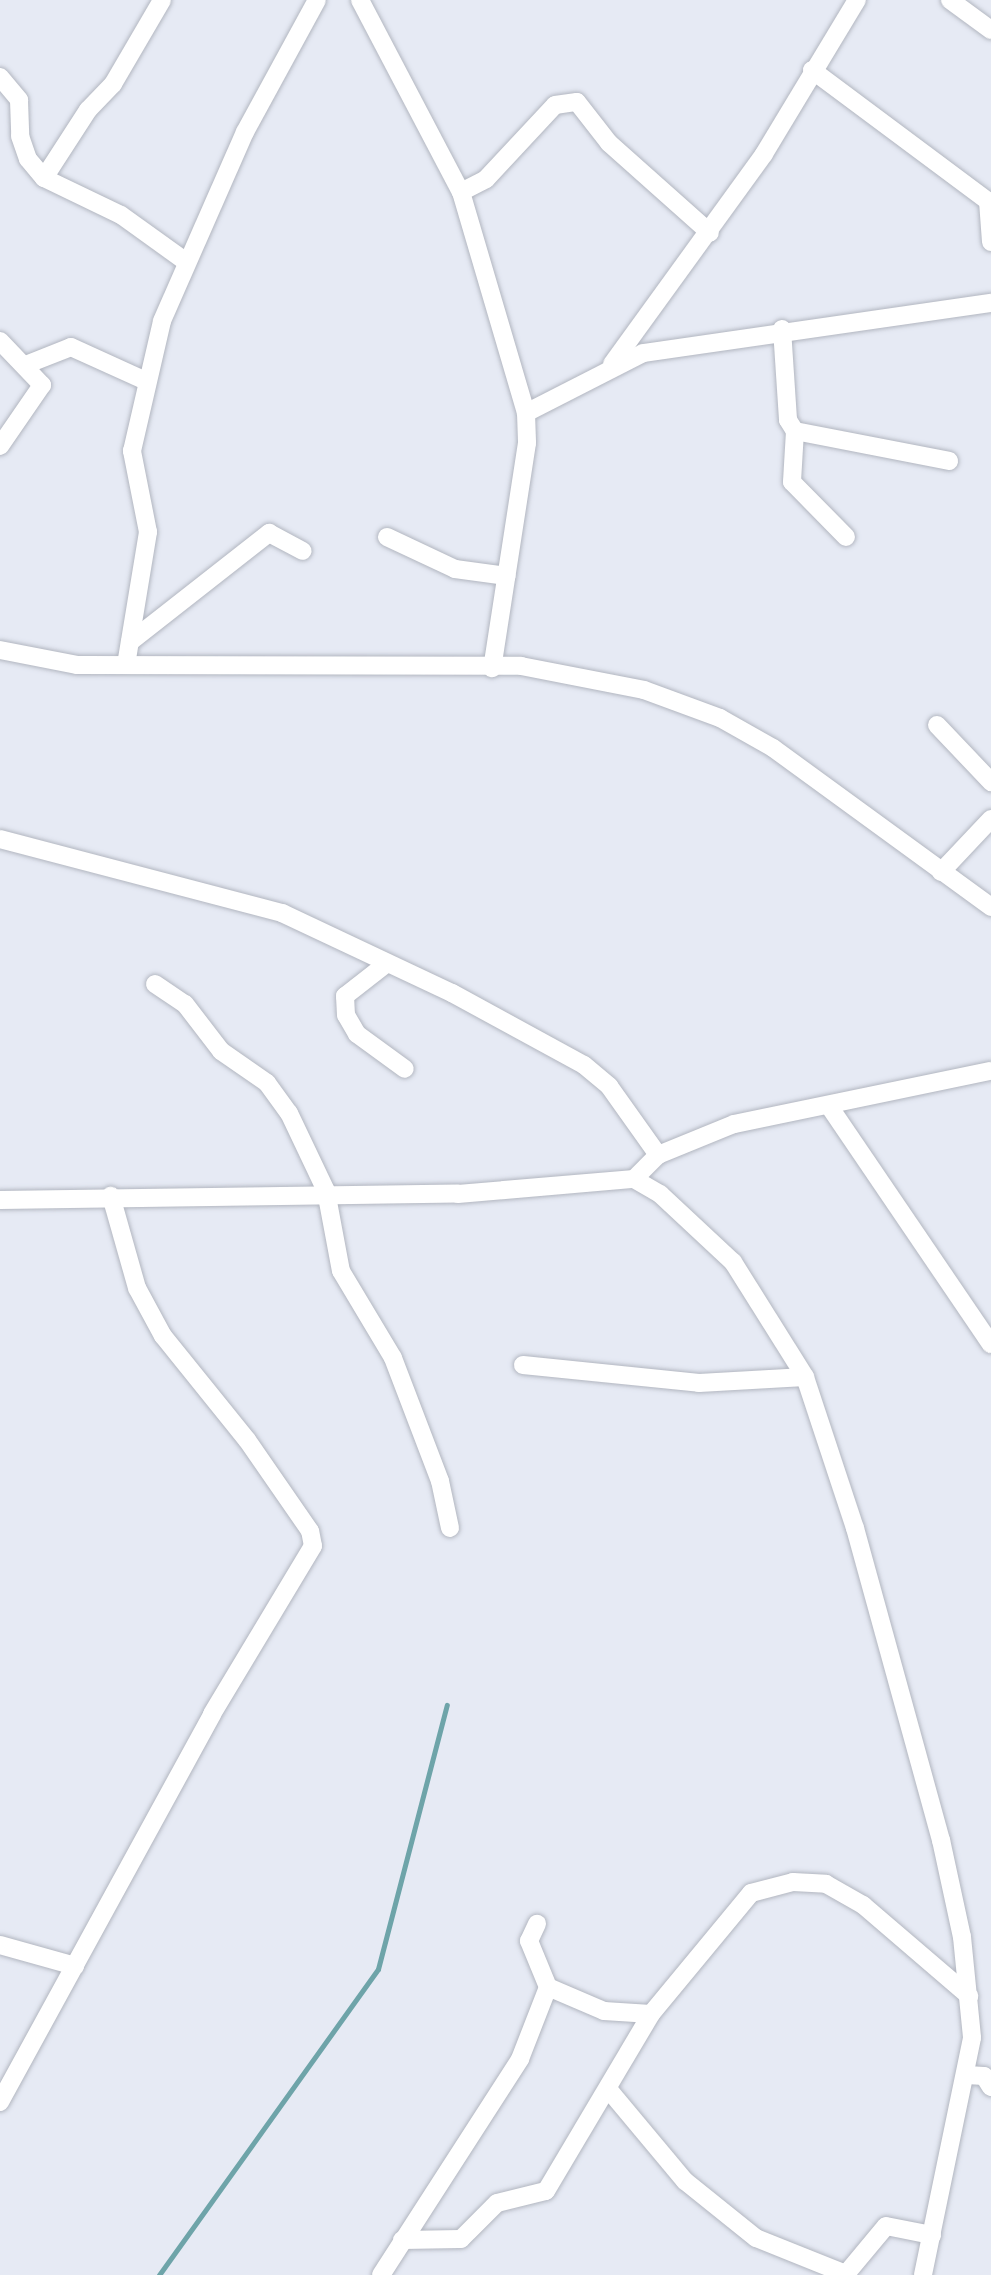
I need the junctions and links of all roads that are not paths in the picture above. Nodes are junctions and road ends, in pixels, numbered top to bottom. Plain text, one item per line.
1 (162, 0) edge
2 (317, 0) edge
3 (360, 0) edge
4 (857, 0) edge
5 (950, 0) edge
6 (991, 30) edge
7 (812, 70) junction
8 (0, 77) edge
9 (44, 178) junction
10 (461, 192) junction
11 (710, 233) junction
12 (991, 242) edge
13 (185, 261) junction
14 (991, 303) edge
15 (782, 329) junction
16 (0, 341) edge
17 (28, 364) junction
18 (612, 364) junction
19 (146, 381) junction
20 (526, 413) junction
21 (795, 431) junction
22 (1, 444) edge
23 (949, 461) dead end
24 (387, 537) dead end
25 (846, 537) dead end
26 (303, 551) dead end
27 (507, 576) junction
28 (130, 642) junction
29 (0, 650) edge
30 (126, 665) junction
31 (492, 668) junction
32 (937, 725) dead end
33 (991, 782) edge
34 (991, 819) edge
35 (0, 839) edge
36 (941, 872) junction
37 (991, 906) edge
38 (386, 964) junction
39 (155, 984) dead end
40 (405, 1069) dead end
41 (990, 1073) edge
42 (829, 1106) junction
43 (658, 1155) junction
44 (634, 1179) junction
45 (326, 1191) junction
46 (111, 1196) junction
47 (0, 1200) edge
48 (991, 1344) edge
49 (523, 1365) dead end
50 (805, 1377) junction
51 (450, 1528) dead end
52 (537, 1924) dead end
53 (0, 1945) edge
54 (75, 1966) junction
55 (548, 1987) junction
56 (969, 1996) junction
57 (651, 2014) junction
58 (972, 2038) junction
59 (991, 2039) edge
60 (967, 2075) junction
61 (991, 2087) edge
62 (608, 2089) junction
63 (0, 2102) edge
64 (932, 2235) junction
65 (402, 2240) junction
66 (381, 2275) edge
67 (923, 2275) edge

1 - 9 street
2 - 13 street
3 - 10 street
4 - 7 street
5 - 6 street
7 - 11 street
7 - 12 street
8 - 9 street
9 - 13 street
10 - 11 street
10 - 20 street
11 - 18 street
13 - 19 street
14 - 15 street
15 - 18 street
15 - 21 street
16 - 17 street
17 - 19 street
17 - 22 street
18 - 20 street
19 - 28 street
20 - 27 street
21 - 23 street
21 - 25 street
24 - 27 street
26 - 28 street
27 - 31 street
28 - 30 street
29 - 30 street
30 - 31 street
31 - 36 street
32 - 33 street
34 - 36 street
35 - 38 street
36 - 37 street
38 - 40 street
38 - 43 street
39 - 45 street
41 - 42 street
42 - 43 street
42 - 48 street
43 - 44 street
44 - 45 street
44 - 50 street
45 - 46 street
45 - 51 street
46 - 47 street
46 - 54 street
49 - 50 street
50 - 56 street
52 - 55 street
53 - 54 street
54 - 63 street
55 - 57 street
55 - 65 street
56 - 57 street
56 - 58 street
57 - 62 street
58 - 59 street
58 - 60 street
60 - 61 street
60 - 64 street
62 - 64 street
62 - 65 street
64 - 67 street
65 - 66 street

